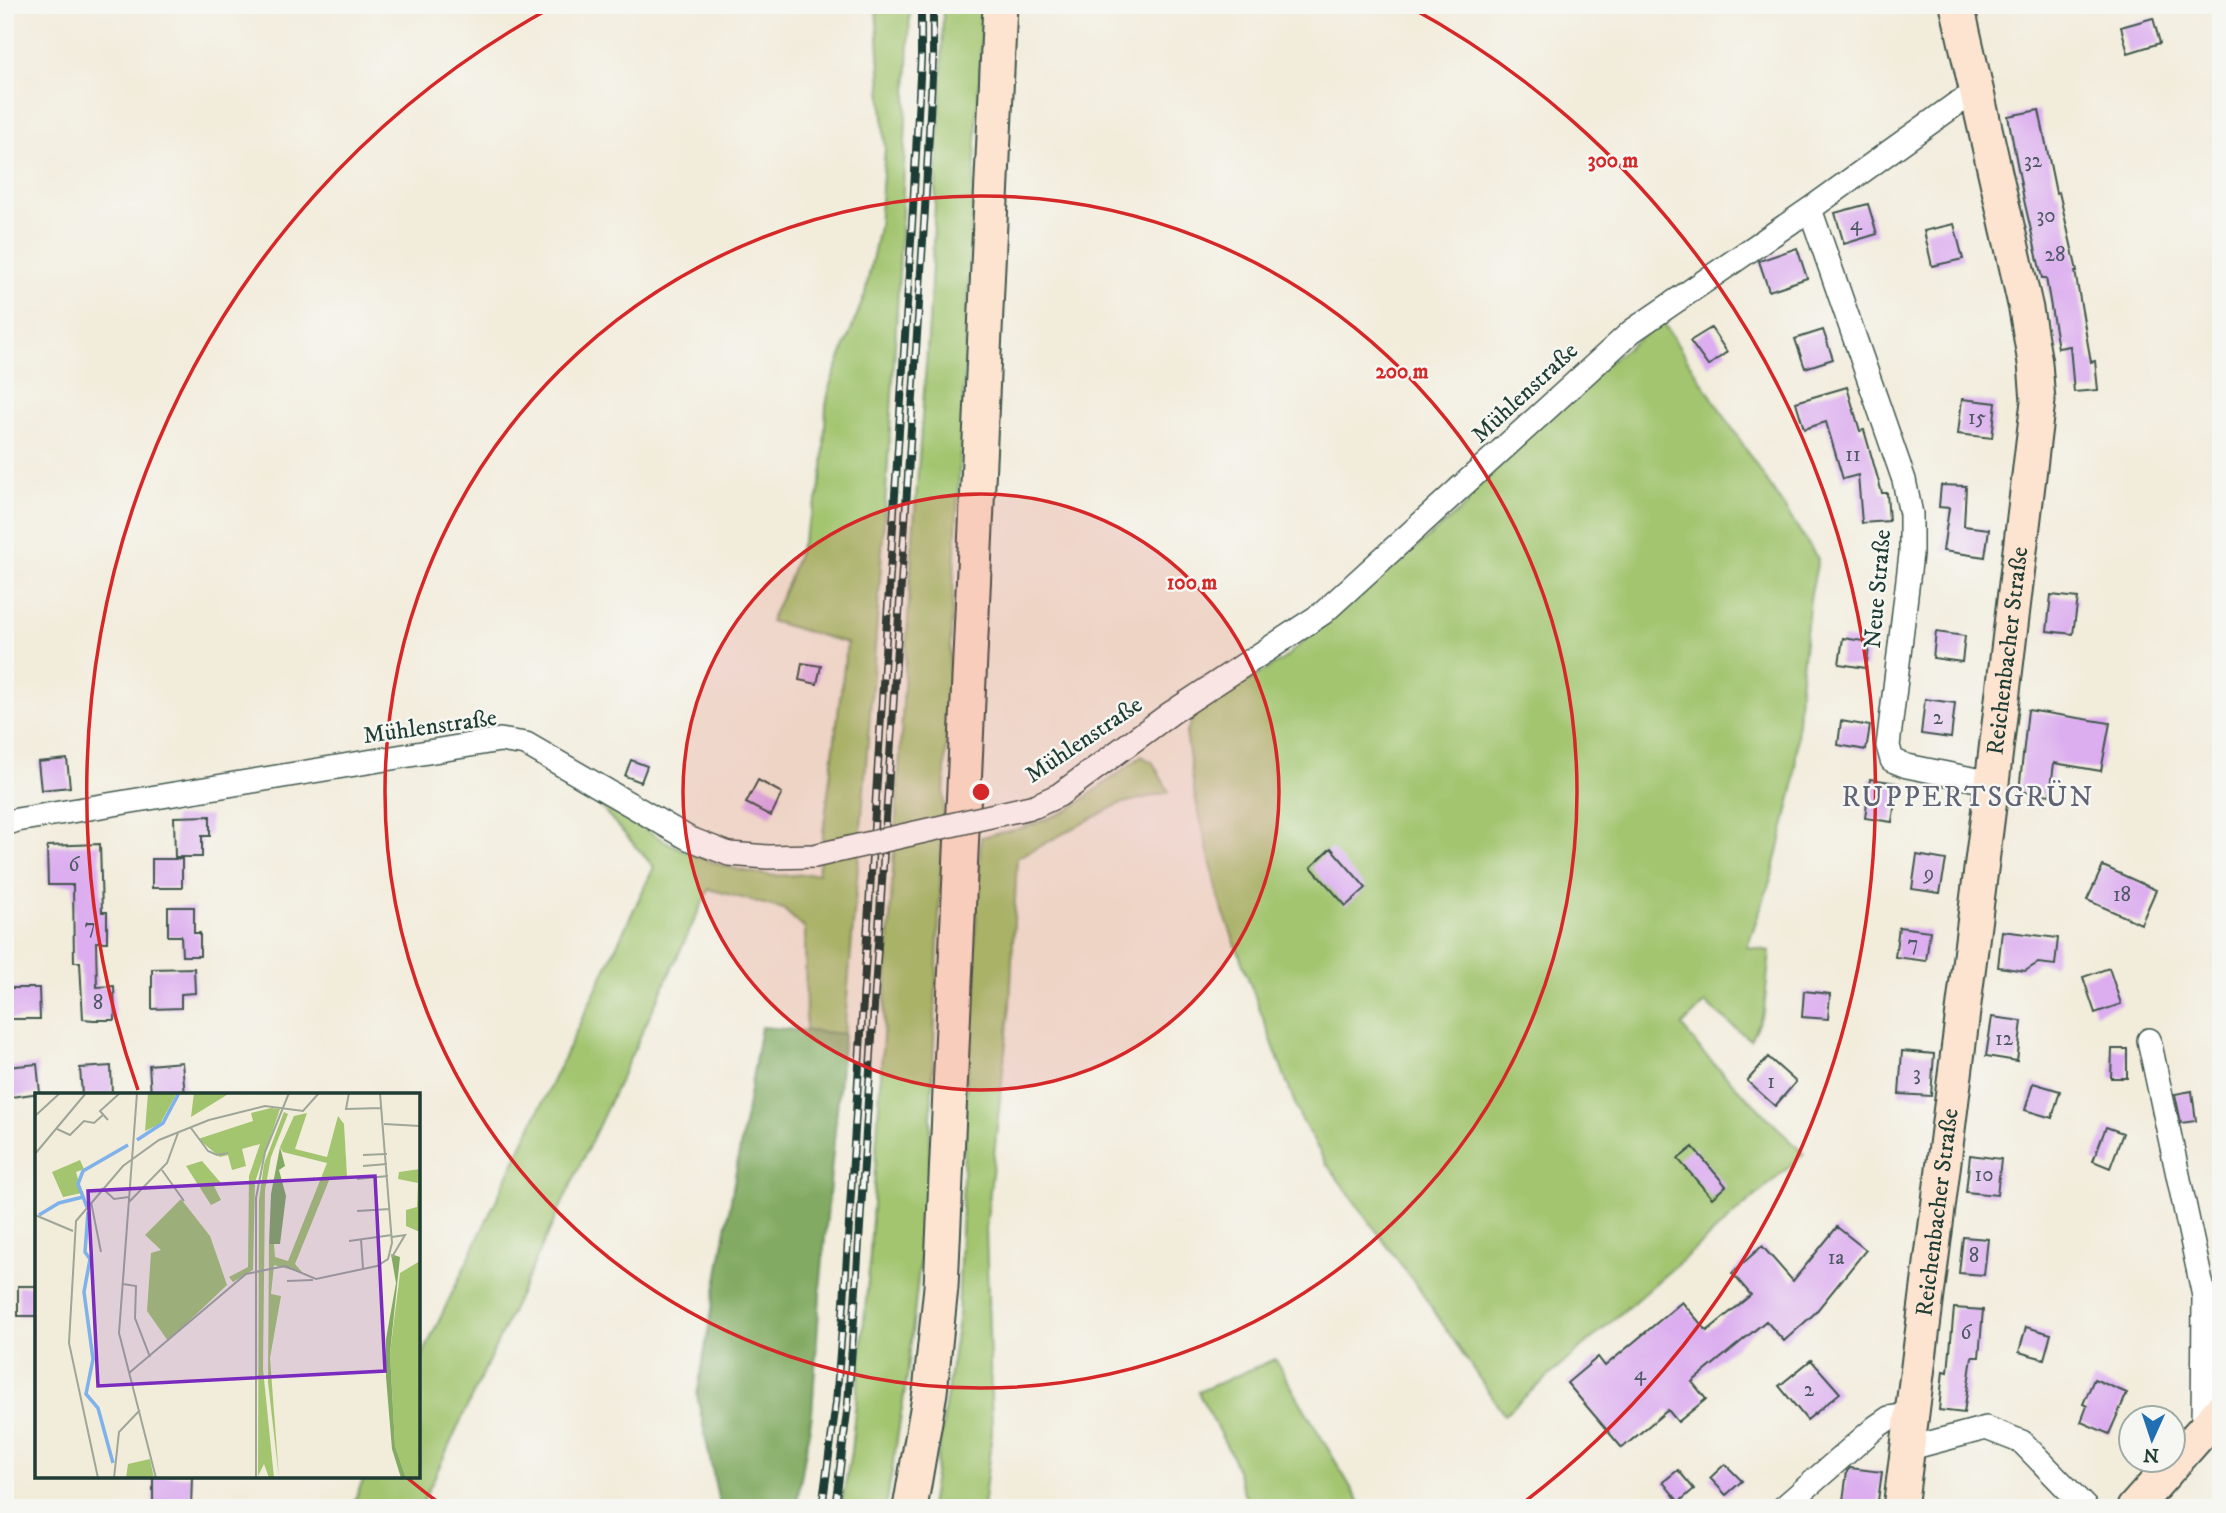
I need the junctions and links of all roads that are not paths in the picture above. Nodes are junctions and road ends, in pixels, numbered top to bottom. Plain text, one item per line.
1 (1000, 5) edge
2 (1957, 5) edge
3 (1977, 93) junction
4 (1810, 209) junction
5 (1992, 783) junction
6 (5, 824) edge
7 (2149, 1040) dead end
8 (1911, 1415) junction
9 (2211, 1420) edge
10 (1907, 1448) junction
11 (910, 1508) edge
12 (1783, 1508) edge
13 (1900, 1508) edge
14 (2086, 1508) edge
15 (2134, 1508) edge

1 - 11 street
2 - 3 street, Reichenbacher Straße
3 - 4 street, Mühlenstraße
3 - 5 street, Reichenbacher Straße
4 - 5 street, Neue Straße
4 - 6 street, Mühlenstraße, bridge
5 - 8 street, Reichenbacher Straße
7 - 9 street
8 - 10 street, Reichenbacher Straße
8 - 12 street
9 - 15 street
10 - 13 street, Reichenbacher Straße
10 - 14 street

